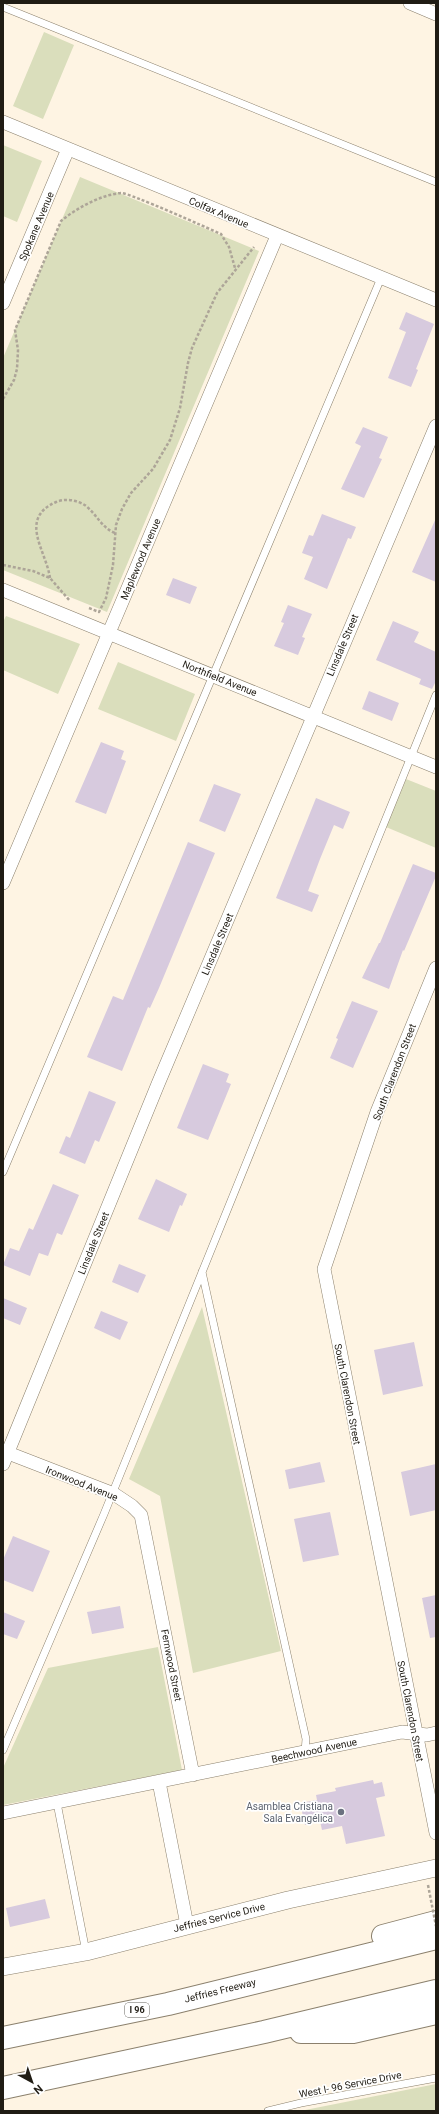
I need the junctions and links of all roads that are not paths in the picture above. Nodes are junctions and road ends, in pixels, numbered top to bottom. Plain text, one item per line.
1 (410, 3) edge
2 (3, 7) edge
3 (436, 14) edge
4 (3, 122) edge
5 (68, 149) junction
6 (436, 182) edge
7 (277, 236) junction
8 (381, 278) junction
9 (436, 300) edge
10 (3, 303) edge
11 (436, 426) edge
12 (3, 591) edge
13 (109, 633) junction
14 (213, 675) junction
15 (436, 695) edge
16 (312, 716) junction
17 (410, 756) junction
18 (436, 767) edge
19 (3, 883) edge
20 (436, 968) edge
21 (3, 1172) edge
22 (202, 1272) junction
23 (5, 1456) edge
24 (112, 1493) junction
25 (150, 1556) joint
26 (416, 1733) junction
27 (436, 1733) edge
28 (3, 1750) edge
29 (305, 1752) junction
30 (193, 1774) junction
31 (159, 1782) junction
32 (56, 1803) junction
33 (3, 1813) edge
34 (436, 1833) edge
35 (436, 1868) edge
36 (436, 1922) edge
37 (187, 1925) junction
38 (436, 1938) edge
39 (86, 1952) junction
40 (3, 1967) edge
41 (269, 1978) junction
42 (436, 1991) edge
43 (436, 2013) edge
44 (264, 2032) junction
45 (3, 2038) edge
46 (436, 2078) edge
47 (3, 2088) edge
48 (268, 2111) edge

1 - 3 street
2 - 6 lane
4 - 5 street, Colfax Avenue
5 - 7 street, Colfax Avenue
5 - 10 street, Spokane Avenue
7 - 8 street, Colfax Avenue
7 - 13 street, Maplewood Avenue
8 - 9 street, Colfax Avenue
8 - 14 lane
11 - 16 street, Linsdale Street
12 - 13 street, Northfield Avenue
13 - 14 street, Northfield Avenue
13 - 19 street, Maplewood Avenue
14 - 16 street, Northfield Avenue
14 - 21 lane
15 - 17 lane
16 - 17 street, Northfield Avenue
16 - 23 street, Linsdale Street
17 - 18 street, Northfield Avenue
17 - 22 lane
20 - 26 street, South Clarendon Street
22 - 24 lane
22 - 29 lane
23 - 24 street, Ironwood Avenue
24 - 25 street, Ironwood Avenue
24 - 28 lane
25 - 30 street, Fernwood Street
26 - 27 street, Beechwood Avenue
26 - 29 street, Beechwood Avenue
26 - 34 street, South Clarendon Street
29 - 30 street, Beechwood Avenue
30 - 31 street, Beechwood Avenue
31 - 32 street
31 - 37 street
32 - 33 street
32 - 39 lane
35 - 37 street, Jeffries Service Drive
36 - 41 highway
37 - 39 street, Jeffries Service Drive
38 - 41 highway, Jeffries Freeway / I 96
39 - 40 street, Jeffries Service Drive
41 - 45 highway, Jeffries Freeway / I 96
42 - 44 highway
43 - 44 highway
44 - 47 highway
46 - 48 lane, West I- 96 Service Drive

